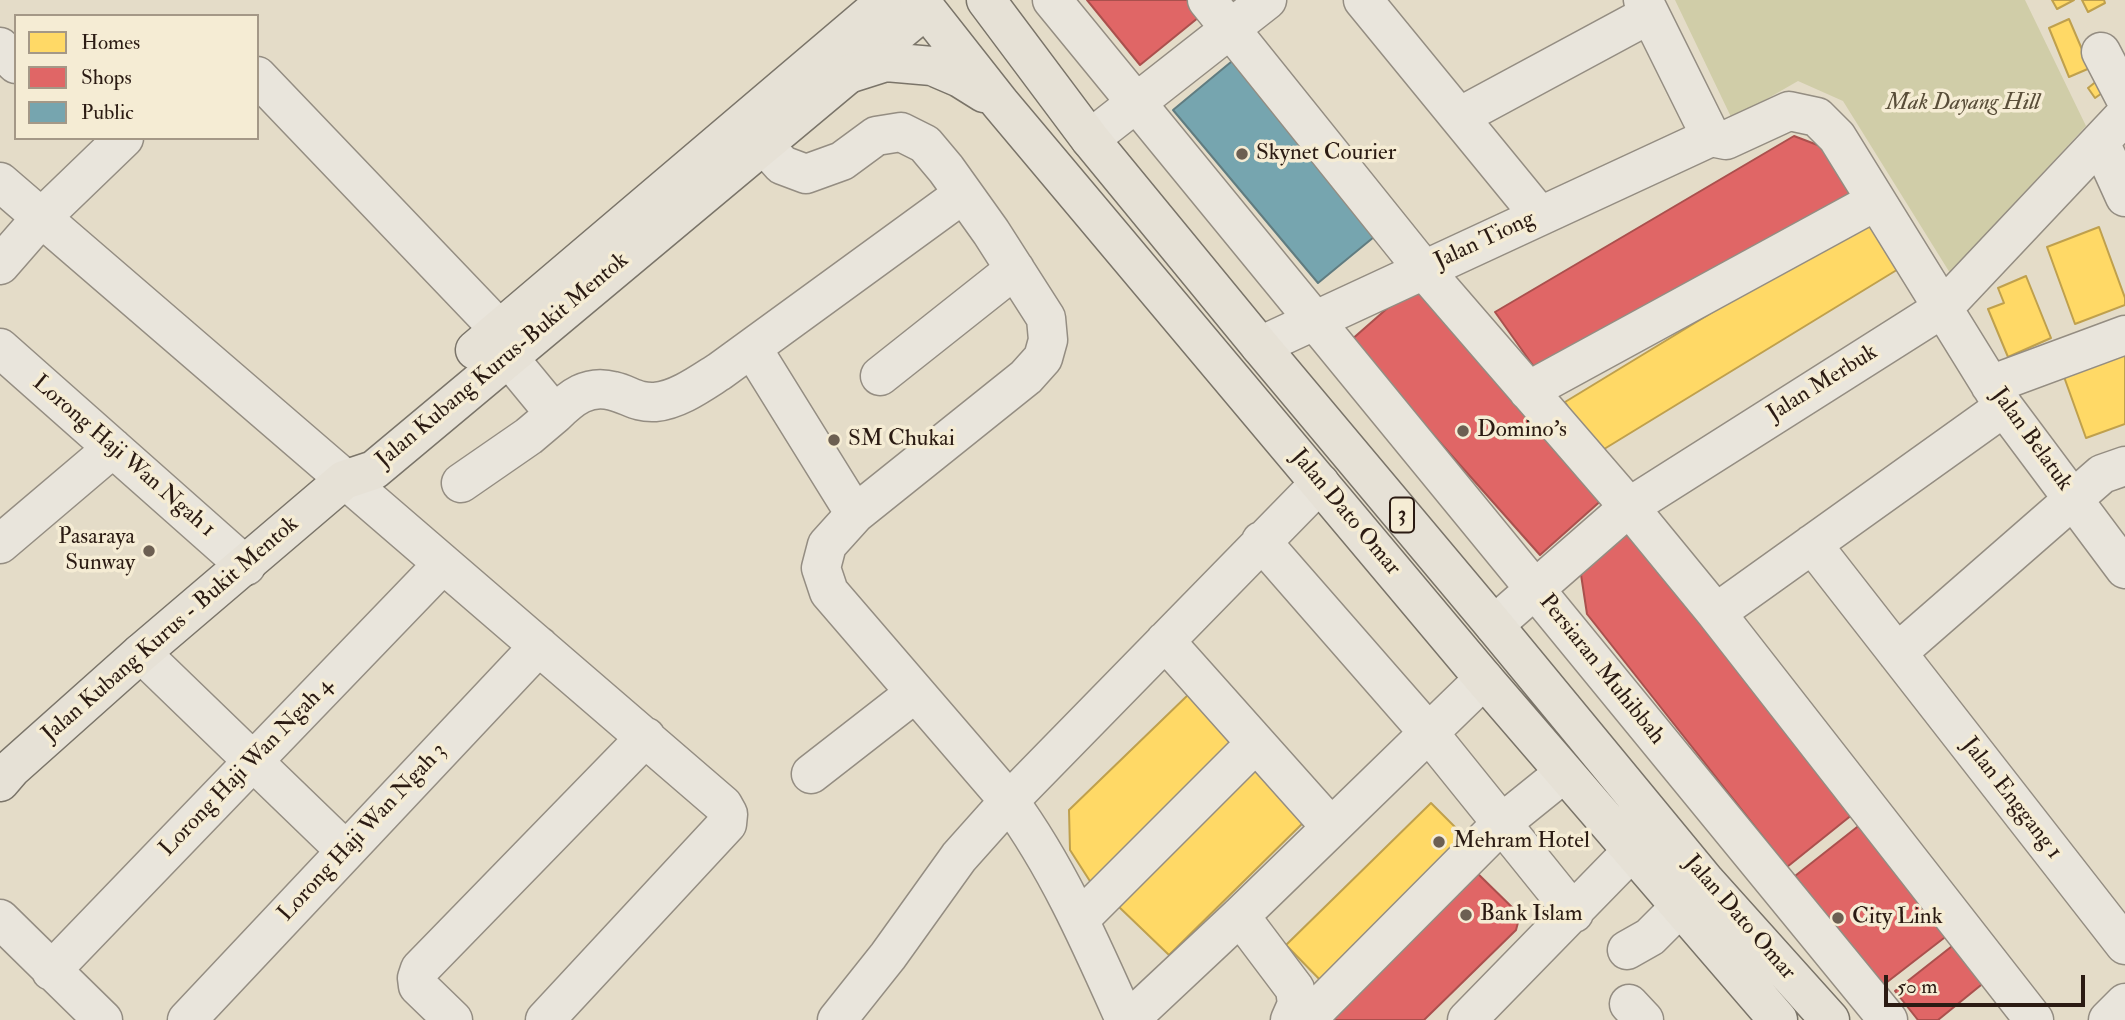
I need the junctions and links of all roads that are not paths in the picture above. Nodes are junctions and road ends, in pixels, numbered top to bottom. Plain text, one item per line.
1 (887, 0) edge
2 (968, 0) edge
3 (986, 0) edge
4 (1052, 0) edge
5 (1267, 0) edge
6 (1363, 0) edge
7 (924, 3) edge
8 (1646, 7) edge
9 (1219, 14) edge
10 (0, 47) edge
11 (2101, 52) dead end
12 (14, 62) edge
13 (845, 75) junction
14 (259, 78) edge
15 (2125, 98) edge
16 (1000, 103) junction
17 (1135, 103) junction
18 (1459, 117) junction
19 (2112, 128) edge
20 (1711, 137) junction
21 (1090, 139) junction
22 (763, 144) junction
23 (103, 145) edge
24 (0, 182) edge
25 (964, 194) junction
26 (2125, 197) edge
27 (1876, 201) junction
28 (1540, 216) junction
29 (41, 218) junction
30 (0, 265) edge
31 (1014, 269) junction
32 (1424, 270) junction
33 (1942, 308) junction
34 (1314, 321) junction
35 (2125, 335) edge
36 (503, 343) junction
37 (1260, 346) junction
38 (0, 348) edge
39 (752, 348) junction
40 (880, 376) dead end
41 (1528, 391) junction
42 (1997, 396) junction
43 (555, 414) junction
44 (113, 448) junction
45 (2125, 467) edge
46 (344, 480) junction
47 (461, 483) dead end
48 (1320, 483) junction
49 (2073, 499) junction
50 (1629, 507) junction
51 (855, 514) junction
52 (1261, 541) junction
53 (0, 544) edge
54 (1812, 544) junction
55 (443, 564) junction
56 (246, 566) junction
57 (2125, 569) edge
58 (1535, 589) junction
59 (1716, 612) junction
60 (1494, 625) junction
61 (1165, 641) junction
62 (539, 646) junction
63 (141, 653) junction
64 (1897, 653) junction
65 (1484, 679) junction
66 (915, 693) junction
67 (1427, 732) junction
68 (646, 737) junction
69 (1255, 744) junction
70 (253, 762) junction
71 (1564, 773) junction
72 (811, 774) dead end
73 (0, 782) edge
74 (1009, 801) junction
75 (1502, 823) junction
76 (1331, 827) junction
77 (346, 852) junction
78 (1631, 852) junction
79 (1680, 907) junction
80 (1574, 913) junction
81 (1240, 916) junction
82 (0, 919) edge
83 (1080, 919) junction
84 (2125, 945) edge
85 (1627, 950) dead end
86 (51, 971) junction
87 (2125, 1003) edge
88 (103, 1020) edge
89 (187, 1020) edge
90 (453, 1020) edge
91 (545, 1020) edge
92 (837, 1020) edge
93 (1127, 1020) edge
94 (1290, 1020) edge
95 (1296, 1020) edge
96 (1467, 1020) edge
97 (1778, 1020) edge
98 (1830, 1020) edge
99 (1888, 1020) edge
100 (2034, 1020) edge
101 (2108, 1020) edge

1 - 36 main road, Jalan Kubang Kurus-Bukit Mentok
2 - 21 main road
3 - 21 main road, Jalan Dato Omar / 3
4 - 17 street, Persiaran Muhibbah
5 - 9 street
6 - 18 street
7 - 13 main road, Jalan Kubang Kurus-Bukit Mentok
7 - 16 main road, Jalan Dato Omar / 3
8 - 18 street
8 - 20 street
9 - 17 street
9 - 32 street
10 - 12 street
11 - 15 street
13 - 16 main road
13 - 22 main road, Jalan Kubang Kurus-Bukit Mentok
14 - 36 street
16 - 48 main road, Jalan Dato Omar / 3
17 - 21 street
17 - 34 street, Persiaran Muhibbah
18 - 28 street
19 - 26 street
19 - 33 street, Jalan Merbuk
20 - 27 street, Jalan Tiong
20 - 28 street, Jalan Tiong
21 - 37 main road, Jalan Dato Omar / 3
22 - 25 street
22 - 36 main road, Jalan Kubang Kurus-Bukit Mentok
23 - 29 street
24 - 29 street
25 - 31 street
25 - 39 street
27 - 33 street, Jalan Belatuk
27 - 41 street
28 - 32 street, Jalan Tiong
29 - 30 street
29 - 46 street
31 - 40 street
31 - 51 street
32 - 34 street, Jalan Tiong
32 - 41 street
33 - 42 street, Jalan Belatuk
33 - 50 street, Jalan Merbuk
34 - 37 street, Jalan Tiong
34 - 58 street, Persiaran Muhibbah
35 - 42 street
36 - 43 street
36 - 46 main road, Jalan Kubang Kurus-Bukit Mentok
37 - 60 main road, Jalan Dato Omar / 3
38 - 44 street, Lorong Haji Wan Ngah 1
39 - 43 street
39 - 51 street
41 - 50 street
42 - 49 street, Jalan Belatuk
42 - 54 street
43 - 47 street
44 - 53 street
44 - 56 street, Lorong Haji Wan Ngah 1
45 - 49 street
46 - 55 street
46 - 56 main road, Jalan Kubang Kurus - Bukit Mentok
48 - 52 street
48 - 65 main road, Jalan Dato Omar / 3
49 - 57 street, Jalan Belatuk
49 - 64 street
50 - 58 street, Jalan Merbuk
50 - 59 street
51 - 66 street
52 - 61 street
52 - 67 street
54 - 59 street
54 - 64 street, Jalan Enggang 1
55 - 62 street
55 - 70 street, Lorong Haji Wan Ngah 4
56 - 63 main road, Jalan Kubang Kurus - Bukit Mentok
58 - 60 street, Jalan Merbuk
58 - 99 street, Persiaran Muhibbah
59 - 100 street
60 - 98 main road, Jalan Dato Omar / 3
61 - 69 street
61 - 74 street
62 - 68 street
62 - 77 street, Lorong Haji Wan Ngah 3
63 - 70 street
63 - 73 main road, Jalan Kubang Kurus - Bukit Mentok
64 - 84 street, Jalan Enggang 1
65 - 67 street
65 - 71 main road, Jalan Dato Omar / 3
66 - 72 street
66 - 74 street
67 - 75 street
67 - 76 street
68 - 90 street
68 - 91 street
69 - 76 street
69 - 83 street
70 - 77 street
70 - 86 street, Lorong Haji Wan Ngah 4
71 - 75 street
71 - 78 main road, Jalan Dato Omar / 3
74 - 83 street
74 - 92 street
75 - 80 street
75 - 95 street
76 - 81 street
77 - 89 street, Lorong Haji Wan Ngah 3
78 - 79 main road, Jalan Dato Omar / 3
78 - 80 street
79 - 85 street
79 - 97 main road, Jalan Dato Omar / 3
80 - 96 street
81 - 93 street
81 - 94 street
82 - 86 street
83 - 93 street
86 - 88 street
87 - 101 street

